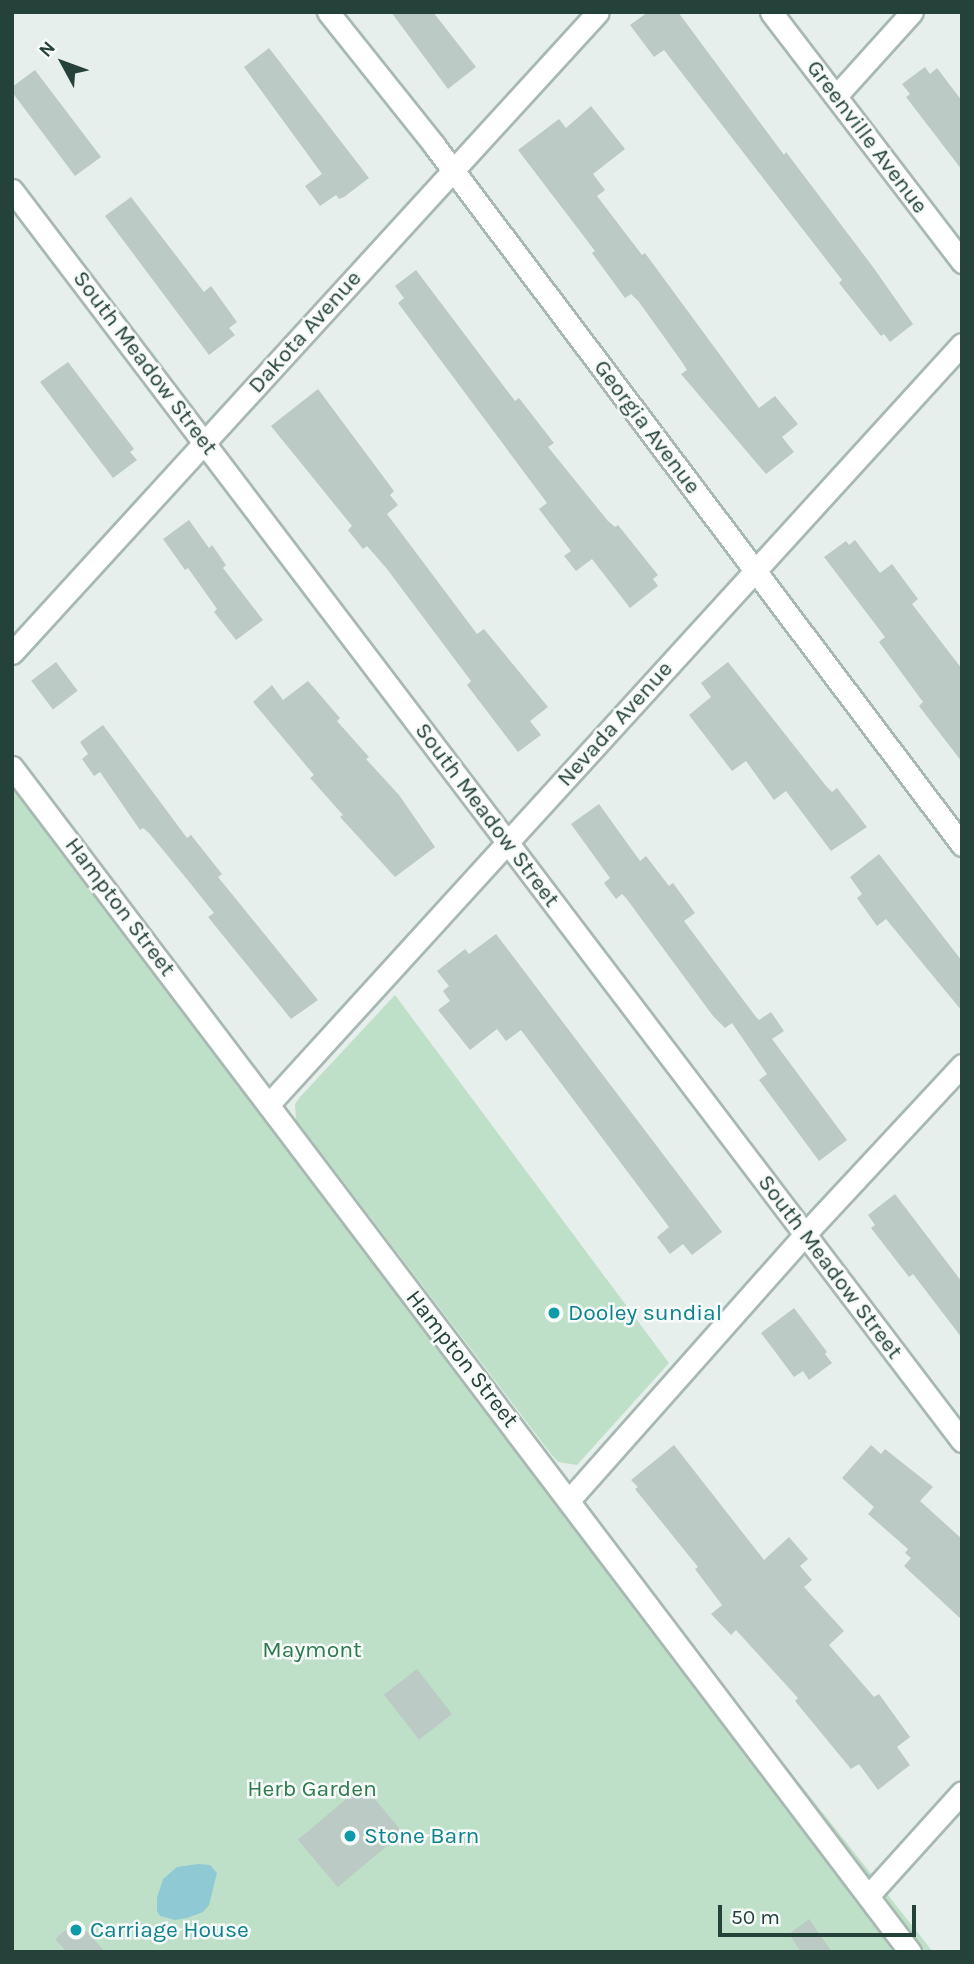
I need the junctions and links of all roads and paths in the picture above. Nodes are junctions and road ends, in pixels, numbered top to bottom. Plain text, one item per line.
1 (328, 12) edge
2 (598, 12) edge
3 (771, 12) edge
4 (912, 12) edge
5 (836, 96) junction
6 (453, 171) junction
7 (12, 190) edge
8 (962, 262) edge
9 (962, 344) edge
10 (205, 442) junction
11 (755, 571) junction
12 (12, 653) edge
13 (12, 767) edge
14 (508, 842) junction
15 (962, 845) edge
16 (962, 1065) edge
17 (268, 1105) junction
18 (805, 1234) junction
19 (962, 1441) edge
20 (570, 1499) junction
21 (962, 1792) edge
22 (868, 1896) junction
23 (910, 1952) edge

1 - 6 street, Georgia Avenue
2 - 6 street, Dakota Avenue
3 - 5 street, Greenville Avenue
4 - 5 street
5 - 8 street, Greenville Avenue
6 - 10 street, Dakota Avenue
6 - 11 street, Georgia Avenue
7 - 10 street, South Meadow Street
9 - 11 street, Nevada Avenue
10 - 12 street, Dakota Avenue
10 - 14 street, South Meadow Street
11 - 14 street, Nevada Avenue
11 - 15 street, Georgia Avenue
13 - 17 street, Hampton Street
14 - 17 street, Nevada Avenue
14 - 18 street, South Meadow Street
16 - 18 street
17 - 20 street, Hampton Street
18 - 19 street, South Meadow Street
18 - 20 street
20 - 22 street, Hampton Street
21 - 22 street
22 - 23 street, Hampton Street

